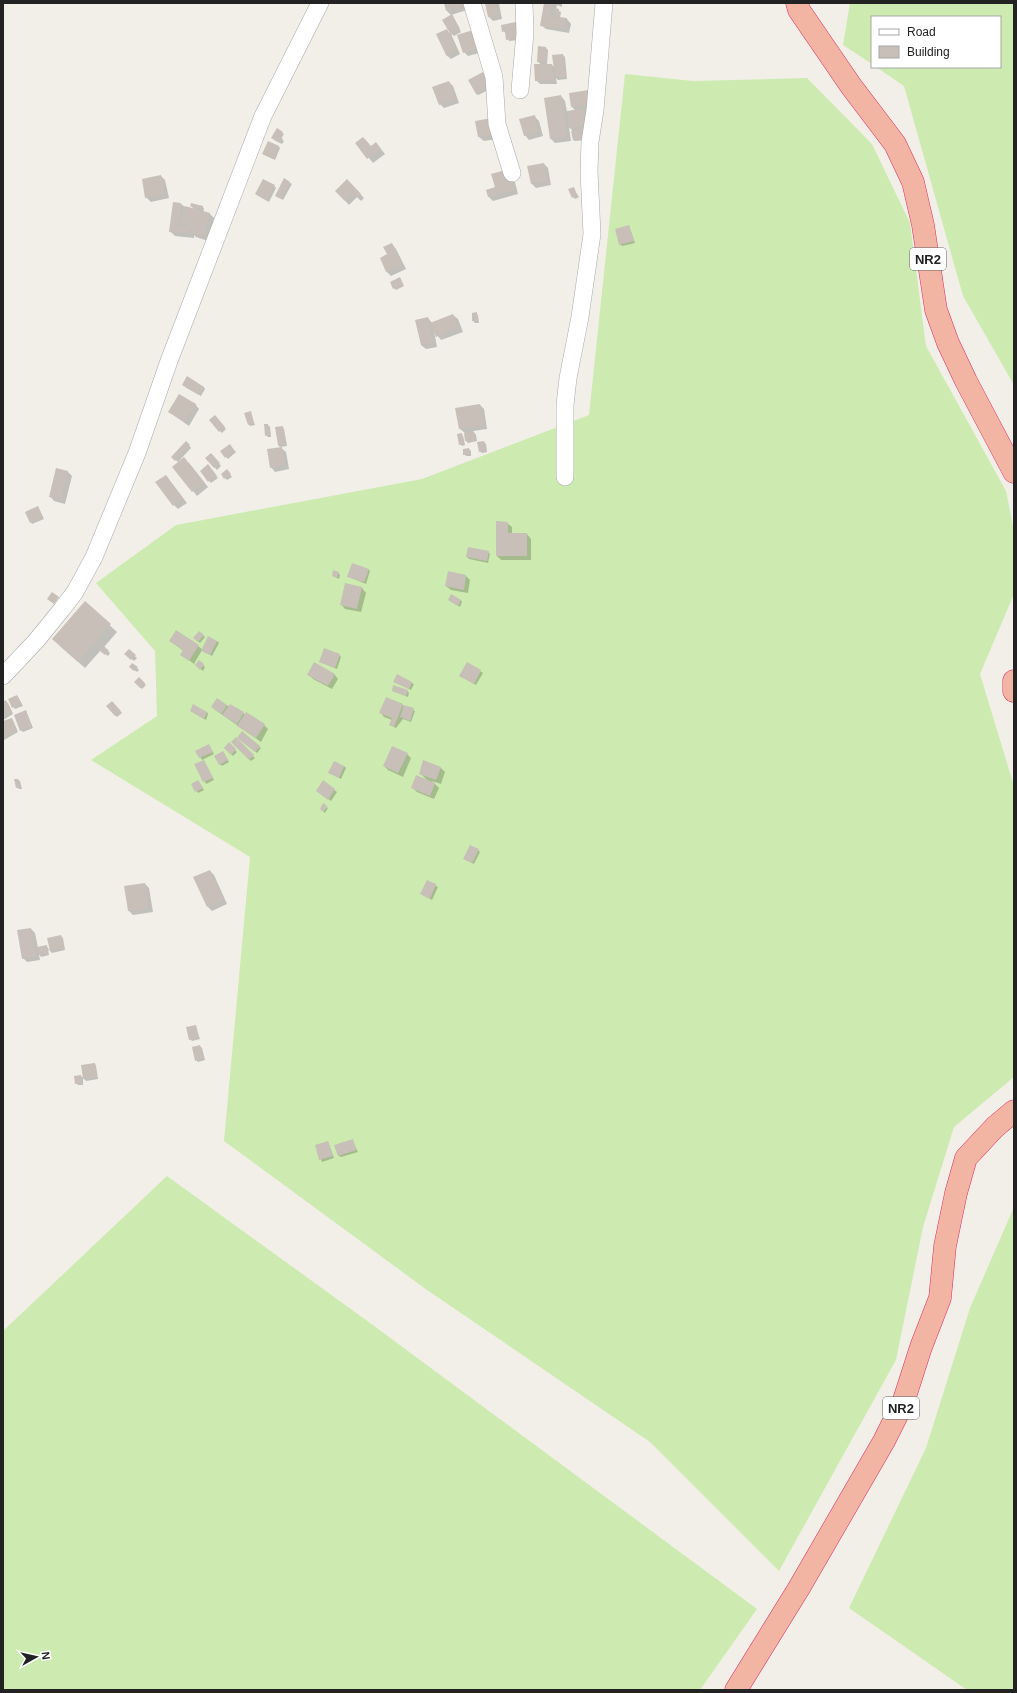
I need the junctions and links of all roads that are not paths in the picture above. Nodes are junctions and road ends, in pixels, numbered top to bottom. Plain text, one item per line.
1 (320, 3) edge
2 (472, 3) edge
3 (524, 3) edge
4 (604, 3) edge
5 (798, 7) edge
6 (520, 90) dead end
7 (512, 173) dead end
8 (1014, 472) edge
9 (565, 477) dead end
10 (3, 676) edge
11 (1014, 681) edge
12 (1014, 692) edge
13 (1014, 1111) edge
14 (736, 1690) edge

1 - 10 street
2 - 7 street
3 - 6 street
4 - 9 street
5 - 8 highway, NR2 / NR2
11 - 12 highway
13 - 14 highway, NR2 / NR2

